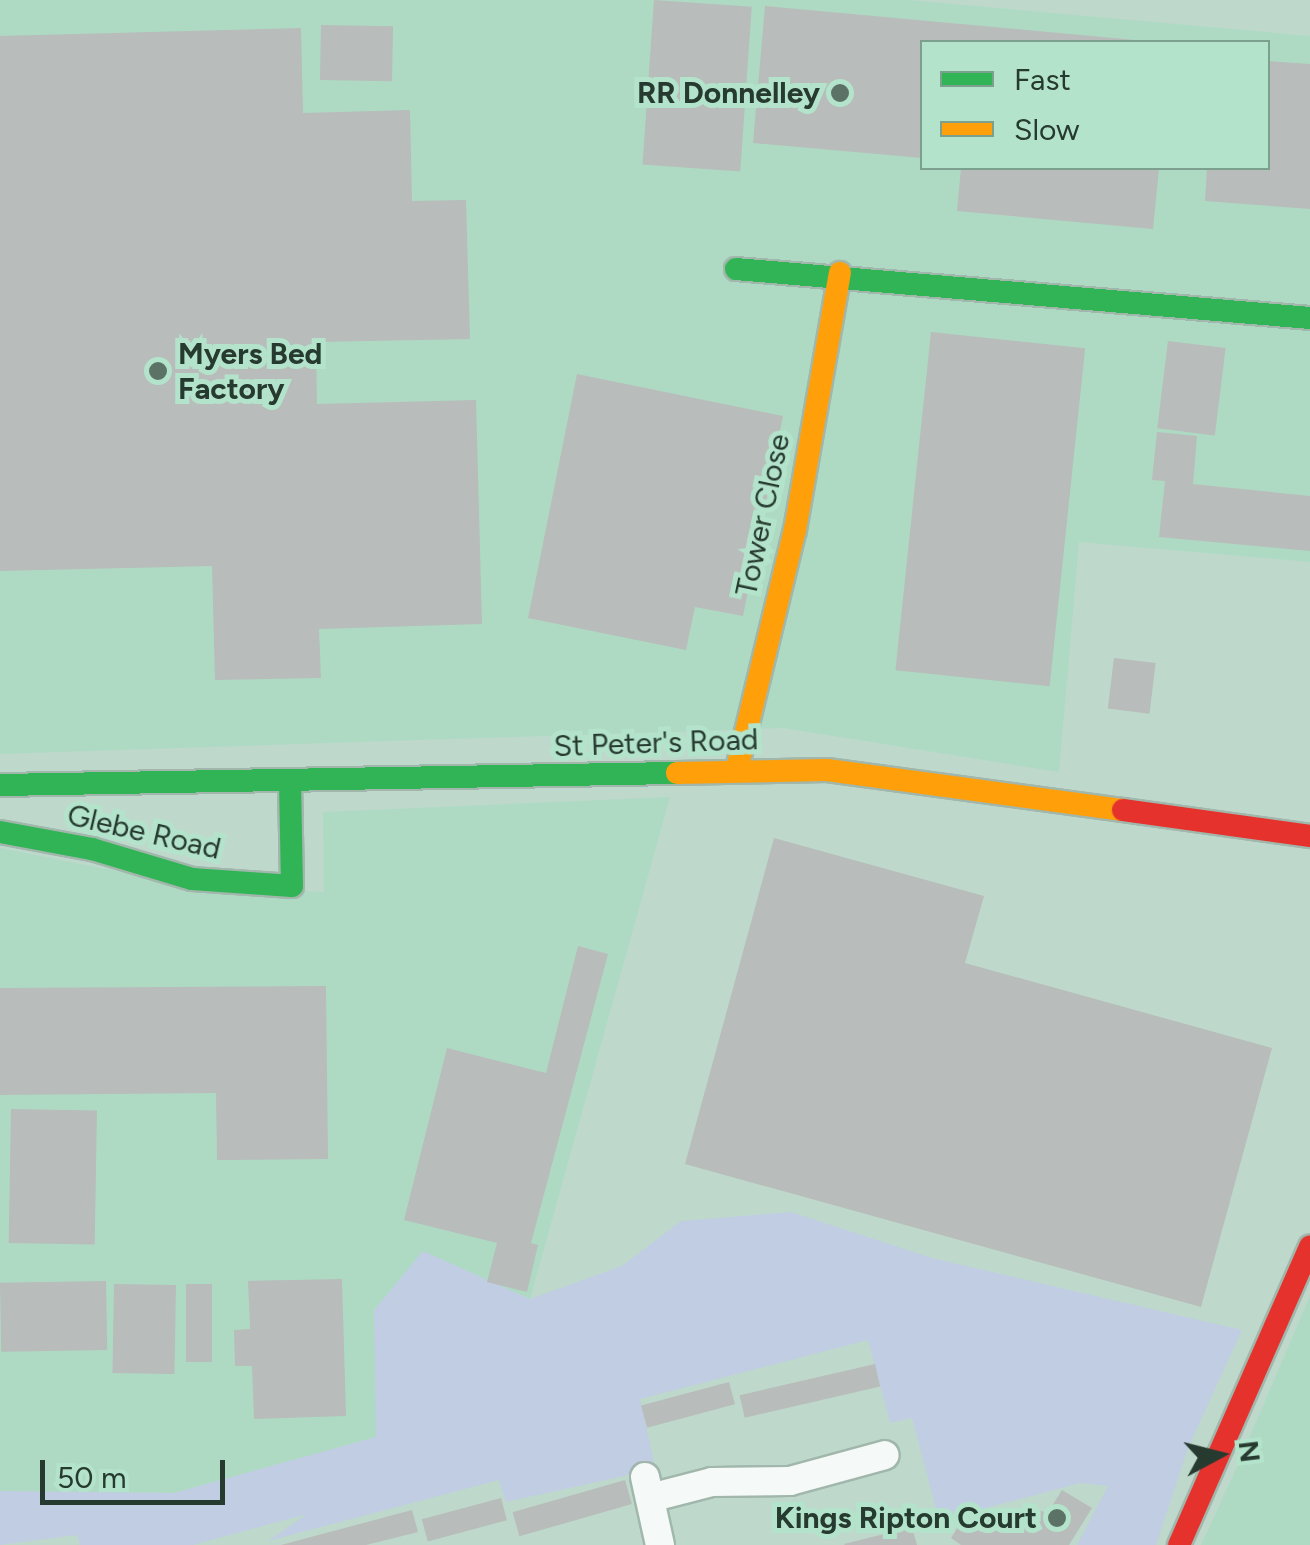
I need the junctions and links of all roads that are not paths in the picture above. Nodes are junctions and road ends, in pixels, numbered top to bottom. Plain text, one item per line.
1 (736, 269) dead end
2 (840, 273) junction
3 (1310, 318) edge
4 (737, 769) junction
5 (290, 783) junction
6 (0, 785) edge
7 (0, 832) edge
8 (1310, 836) edge
9 (1310, 1247) edge
10 (886, 1455) dead end
11 (660, 1545) edge
12 (1179, 1545) edge

1 - 2 street
2 - 3 street
2 - 4 street, Tower Close
4 - 5 street, St Peter's Road
4 - 8 street, St Peter's Road
5 - 6 street, St Peter's Road
5 - 7 street, Glebe Road
9 - 12 street
10 - 11 street

